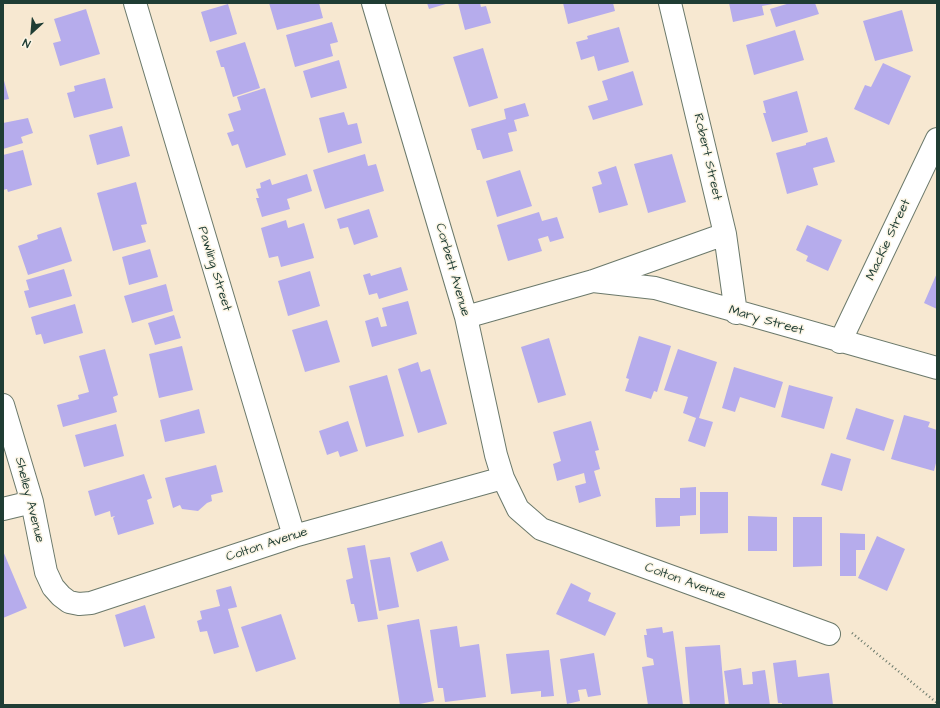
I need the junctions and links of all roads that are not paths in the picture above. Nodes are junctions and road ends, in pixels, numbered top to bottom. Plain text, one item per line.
1 (135, 3) edge
2 (374, 3) edge
3 (670, 3) edge
4 (937, 139) edge
5 (725, 234) junction
6 (593, 282) junction
7 (736, 312) junction
8 (466, 317) junction
9 (840, 342) junction
10 (937, 368) edge
11 (3, 405) edge
12 (503, 478) junction
13 (32, 502) junction
14 (3, 509) edge
15 (541, 529) joint
16 (294, 536) junction
17 (46, 572) joint
18 (829, 634) road end

1 - 16 street, Pawling Street
2 - 8 street, Corbett Avenue
3 - 5 street, Robert Street
4 - 9 street, MacKie Street
5 - 6 street, Mary Street
5 - 7 street, Robert Street
6 - 7 street, Mary Street
6 - 8 street, Mary Street
7 - 9 street, Mary Street
8 - 12 street, Corbett Avenue
9 - 10 street, Mary Street
11 - 13 street, Shelley Avenue
12 - 15 street, Corbett Avenue
12 - 16 street, Colton Avenue
13 - 14 street
13 - 17 street, Shelley Avenue
15 - 18 street, Colton Avenue
16 - 17 street, Colton Avenue

